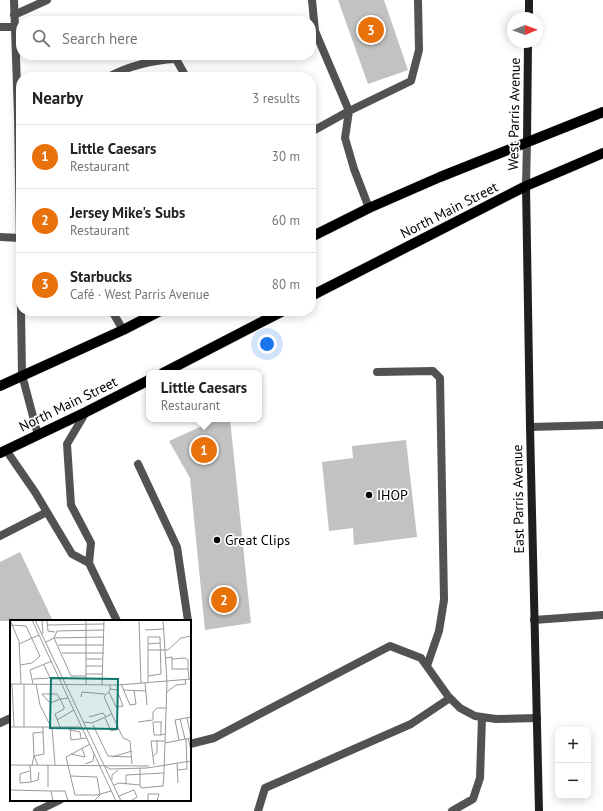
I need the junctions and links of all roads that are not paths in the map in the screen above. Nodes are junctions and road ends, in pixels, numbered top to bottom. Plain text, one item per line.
1 (14, 0) edge
2 (47, 0) edge
3 (312, 0) edge
4 (418, 0) edge
5 (529, 0) edge
6 (529, 12) edge
7 (14, 15) junction
8 (313, 16) edge
9 (0, 27) edge
10 (14, 27) junction
11 (316, 37) edge
12 (528, 48) edge
13 (16, 56) edge
14 (16, 60) edge
15 (160, 60) edge
16 (177, 60) edge
17 (17, 72) edge
18 (118, 72) edge
19 (183, 72) edge
20 (349, 111) junction
21 (603, 112) edge
22 (316, 129) edge
23 (527, 141) junction
24 (603, 153) edge
25 (526, 186) junction
26 (369, 208) junction
27 (316, 234) edge
28 (0, 237) edge
29 (16, 238) edge
30 (316, 293) edge
31 (21, 316) edge
32 (115, 316) edge
33 (150, 316) edge
34 (273, 316) edge
35 (123, 330) junction
36 (169, 370) edge
37 (378, 372) dead end
38 (22, 375) junction
39 (146, 382) edge
40 (0, 386) edge
41 (86, 412) junction
42 (603, 425) edge
43 (530, 427) junction
44 (38, 435) junction
45 (3, 452) edge
46 (138, 464) dead end
47 (47, 512) junction
48 (0, 536) edge
49 (89, 563) junction
50 (603, 615) edge
51 (117, 620) edge
52 (188, 620) edge
53 (534, 620) junction
54 (427, 666) junction
55 (450, 698) junction
56 (482, 717) junction
57 (10, 718) edge
58 (537, 718) junction
59 (0, 723) edge
60 (191, 744) edge
61 (58, 801) edge
62 (37, 811) edge
63 (258, 811) edge
64 (452, 811) edge
65 (540, 811) edge

1 - 7 street
2 - 7 street
3 - 8 street
4 - 20 street
5 - 6 street
7 - 10 street
9 - 10 street
10 - 13 street
11 - 20 street
12 - 23 street, West Parris Avenue
14 - 17 street
15 - 18 street
16 - 19 street
20 - 22 street
20 - 26 street
21 - 23 main road
23 - 25 street, West Parris Avenue
23 - 26 main road
24 - 25 main road, North Main Street
25 - 30 main road, North Main Street
25 - 43 street, East Parris Avenue
26 - 27 main road
28 - 29 street
31 - 38 street
32 - 35 street
33 - 35 main road
34 - 36 main road
35 - 38 main road
37 - 54 street
38 - 40 main road
38 - 44 street
39 - 41 main road, North Main Street
41 - 44 main road, North Main Street
41 - 49 street
42 - 43 street
43 - 53 street, East Parris Avenue
44 - 45 main road, North Main Street
45 - 47 street
46 - 52 street
47 - 48 street
47 - 49 street
49 - 51 street
50 - 53 street
53 - 58 street, East Parris Avenue
54 - 55 street
54 - 60 street
55 - 56 street
55 - 63 street
56 - 58 street
56 - 64 street
57 - 59 street
58 - 65 street, East Parris Avenue
61 - 62 street

